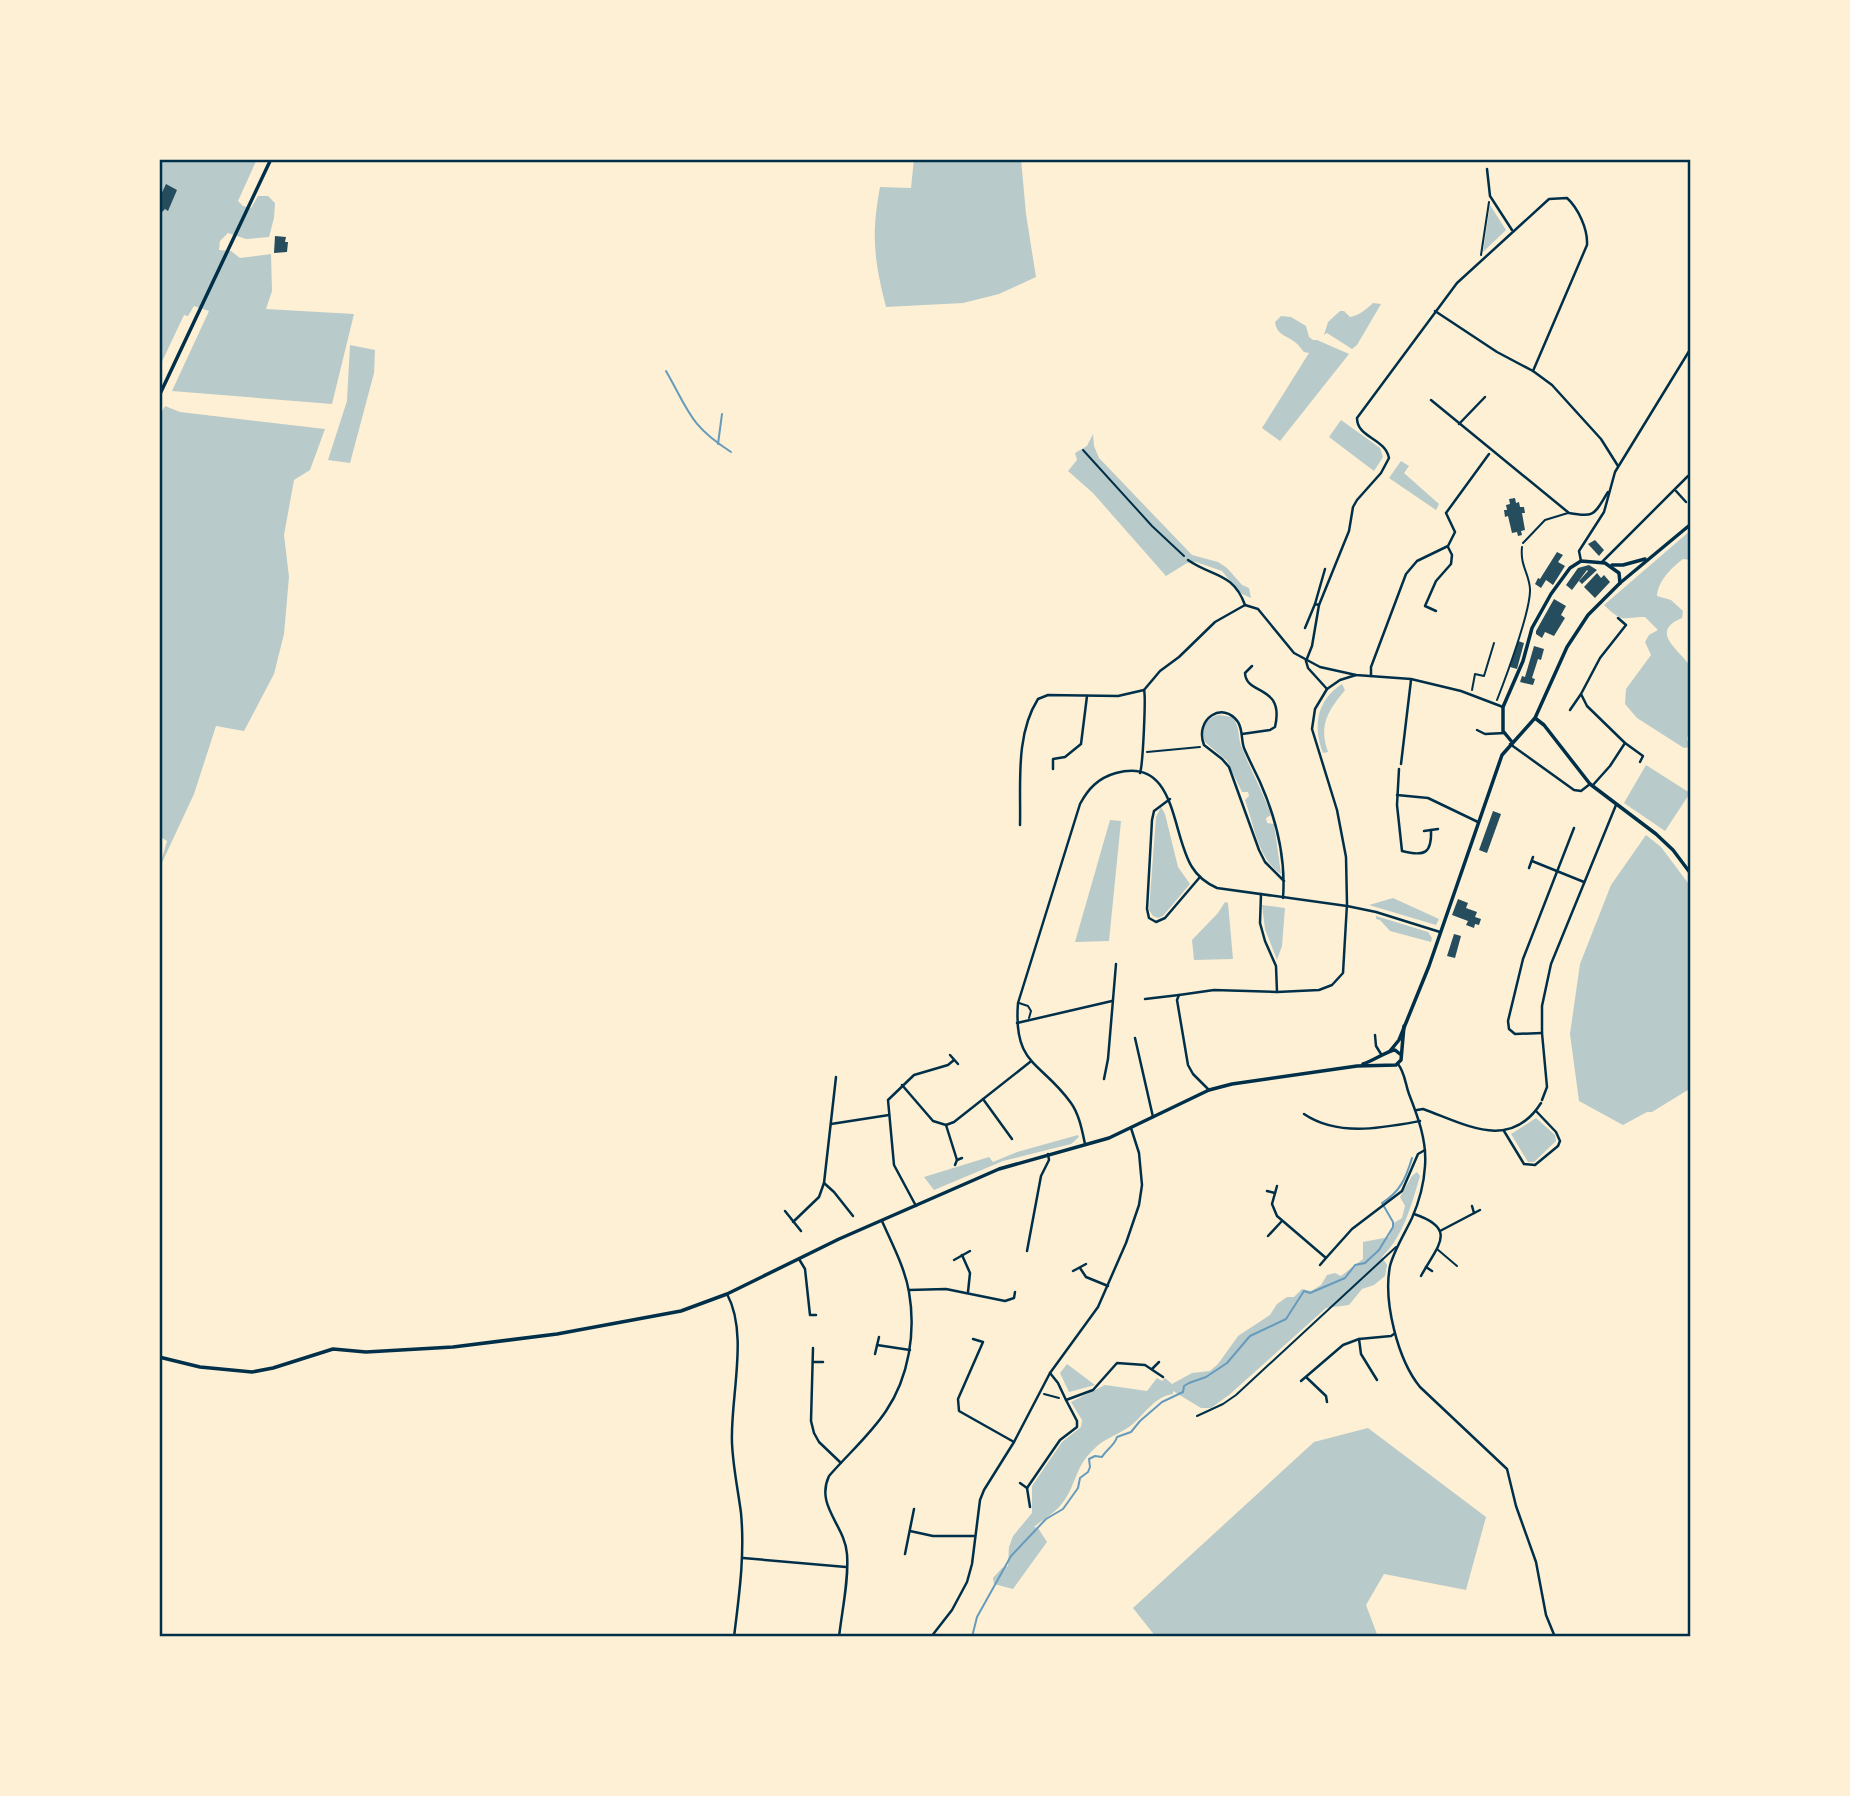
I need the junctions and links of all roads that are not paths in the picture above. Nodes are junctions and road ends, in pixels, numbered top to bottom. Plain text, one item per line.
1 (271, 159) edge
2 (1487, 169) dead end
3 (1487, 176) junction
4 (1481, 177) dead end
5 (1512, 230) junction
6 (1435, 311) junction
7 (1691, 348) edge
8 (1533, 371) junction
9 (159, 396) edge
10 (1485, 397) dead end
11 (1431, 401) dead end
12 (1459, 424) junction
13 (1489, 454) dead end
14 (1618, 466) junction
15 (1690, 475) edge
16 (1609, 490) junction
17 (1675, 490) junction
18 (1686, 502) dead end
19 (1569, 513) junction
20 (1691, 524) edge
21 (1523, 543) road end
22 (1448, 546) junction
23 (1651, 557) junction
24 (1188, 560) road end
25 (1581, 561) junction
26 (1602, 562) junction
27 (1610, 565) junction
28 (1325, 569) dead end
29 (1620, 583) junction
30 (1317, 605) junction
31 (1245, 606) junction
32 (1436, 611) dead end
33 (1618, 618) dead end
34 (1306, 628) dead end
35 (1306, 661) junction
36 (1252, 666) dead end
37 (1356, 675) junction
38 (1371, 676) junction
39 (1411, 678) junction
40 (1327, 689) junction
41 (1144, 690) junction
42 (1581, 694) junction
43 (1087, 696) junction
44 (1503, 707) junction
45 (1570, 710) dead end
46 (1535, 718) junction
47 (1476, 730) dead end
48 (1504, 733) junction
49 (1242, 734) junction
50 (1511, 743) junction
51 (1625, 743) junction
52 (1640, 762) dead end
53 (1401, 764) dead end
54 (1053, 769) dead end
55 (1399, 769) dead end
56 (1140, 773) junction
57 (1591, 785) junction
58 (1397, 795) junction
59 (1170, 799) junction
60 (1616, 804) junction
61 (1478, 822) junction
62 (1020, 825) dead end
63 (1574, 828) dead end
64 (1438, 829) dead end
65 (1432, 830) junction
66 (1423, 831) dead end
67 (1529, 868) dead end
68 (1558, 871) junction
69 (1691, 874) edge
70 (1200, 877) junction
71 (1284, 881) junction
72 (1584, 882) junction
73 (1261, 894) junction
74 (1283, 898) junction
75 (1347, 906) junction
76 (1440, 932) junction
77 (1116, 964) dead end
78 (1277, 992) junction
79 (1179, 995) junction
80 (1146, 999) dead end
81 (1112, 1000) junction
82 (1018, 1003) junction
83 (1029, 1020) junction
84 (1017, 1023) junction
85 (1404, 1026) junction
86 (1542, 1033) junction
87 (1375, 1035) dead end
88 (1135, 1038) dead end
89 (1387, 1053) junction
90 (950, 1055) dead end
91 (1401, 1056) junction
92 (1030, 1062) junction
93 (1389, 1064) junction
94 (1398, 1064) junction
95 (1357, 1066) junction
96 (836, 1077) dead end
97 (1104, 1079) dead end
98 (902, 1085) junction
99 (1209, 1090) junction
100 (983, 1099) junction
101 (1417, 1110) junction
102 (1536, 1111) junction
103 (1304, 1114) dead end
104 (889, 1115) junction
105 (1153, 1117) junction
106 (1420, 1121) junction
107 (831, 1124) junction
108 (946, 1125) junction
109 (1131, 1128) junction
110 (1504, 1131) junction
111 (1017, 1138) dead end
112 (1085, 1146) junction
113 (1425, 1150) junction
114 (1048, 1154) junction
115 (955, 1165) dead end
116 (824, 1184) junction
117 (1277, 1186) dead end
118 (1267, 1191) dead end
119 (1275, 1193) junction
120 (916, 1206) junction
121 (1472, 1206) dead end
122 (1480, 1210) dead end
123 (785, 1211) dead end
124 (1474, 1213) junction
125 (1414, 1214) junction
126 (853, 1216) dead end
127 (882, 1221) junction
128 (793, 1222) junction
129 (1281, 1222) junction
130 (801, 1231) dead end
131 (1440, 1231) junction
132 (1268, 1236) dead end
133 (1399, 1244) junction
134 (1437, 1250) junction
135 (970, 1251) dead end
136 (1027, 1251) dead end
137 (962, 1255) junction
138 (1326, 1258) junction
139 (799, 1259) junction
140 (954, 1260) dead end
141 (1086, 1264) dead end
142 (1320, 1265) dead end
143 (1457, 1266) dead end
144 (1426, 1267) junction
145 (1080, 1268) junction
146 (1073, 1271) dead end
147 (1432, 1271) dead end
148 (1421, 1276) dead end
149 (1108, 1286) junction
150 (909, 1290) junction
151 (968, 1292) junction
152 (1015, 1292) dead end
153 (727, 1294) junction
154 (816, 1315) dead end
155 (1394, 1334) junction
156 (879, 1337) dead end
157 (974, 1339) dead end
158 (1359, 1339) junction
159 (877, 1345) junction
160 (813, 1348) dead end
161 (910, 1350) junction
162 (876, 1354) dead end
163 (159, 1357) edge
164 (813, 1362) junction
165 (1159, 1362) dead end
166 (823, 1363) dead end
167 (1152, 1369) junction
168 (1050, 1373) junction
169 (1163, 1377) dead end
170 (1306, 1377) junction
171 (1377, 1380) dead end
172 (1301, 1381) dead end
173 (1331, 1394) dead end
174 (1326, 1396) junction
175 (1066, 1400) junction
176 (1327, 1402) dead end
177 (1197, 1416) dead end
178 (1014, 1442) junction
179 (841, 1463) junction
180 (1020, 1483) dead end
181 (1027, 1488) junction
182 (1030, 1507) dead end
183 (914, 1509) dead end
184 (909, 1531) junction
185 (974, 1536) junction
186 (905, 1554) dead end
187 (743, 1558) junction
188 (846, 1567) junction
189 (734, 1637) edge
190 (839, 1637) edge
191 (930, 1637) edge
192 (1555, 1637) edge

1 - 9 street
2 - 3 street
3 - 4 street
3 - 5 street
5 - 6 street
5 - 8 street
6 - 8 street
6 - 30 street
7 - 14 street
8 - 14 street
10 - 12 street
11 - 12 street
12 - 19 street
13 - 22 street
14 - 16 street
15 - 17 street
16 - 19 street
16 - 25 street
17 - 18 street
17 - 26 street
19 - 21 lane
20 - 23 street
22 - 32 street
22 - 38 street
23 - 27 street
23 - 29 street
24 - 31 street
25 - 26 street
25 - 44 street
26 - 27 street
27 - 29 street
28 - 30 street
29 - 46 street
30 - 34 street
30 - 35 street
31 - 35 street
31 - 41 street
33 - 42 street
35 - 37 street
35 - 40 street
36 - 49 street
37 - 38 street
37 - 40 street
38 - 39 street
39 - 44 street
39 - 53 street
40 - 75 street
41 - 43 street
41 - 56 street
42 - 45 street
42 - 51 street
43 - 54 street
43 - 62 street
44 - 48 street
46 - 50 street
46 - 57 street
47 - 48 street
48 - 50 street
49 - 71 street
49 - 71 street
50 - 57 street
50 - 61 street
51 - 52 street
51 - 57 street
55 - 58 street
56 - 59 street
56 - 82 street
57 - 60 street
58 - 61 street
58 - 65 street
59 - 70 street
59 - 70 street
60 - 69 street
60 - 72 street
61 - 76 street
63 - 68 street
64 - 65 street
65 - 66 street
67 - 68 street
68 - 72 street
68 - 86 street
70 - 73 street
71 - 74 street
72 - 86 street
73 - 74 street
73 - 78 street
74 - 75 street
75 - 76 street
75 - 78 street
76 - 85 street
77 - 81 street
78 - 79 street
79 - 80 street
79 - 99 street
81 - 83 street
81 - 97 street
82 - 83 lane
82 - 84 street
83 - 84 street
84 - 92 street
85 - 89 street
85 - 91 street
86 - 102 street
87 - 89 street
88 - 105 street
89 - 91 street
89 - 93 street
89 - 95 street
90 - 98 street
91 - 94 street
92 - 100 street
92 - 112 street
93 - 94 street
93 - 95 street
94 - 101 street
95 - 99 street
96 - 107 street
98 - 104 street
98 - 108 street
99 - 105 street
100 - 108 street
100 - 111 street
101 - 106 street
101 - 110 street
102 - 110 street
102 - 110 street
103 - 106 street
104 - 107 street
104 - 120 street
105 - 109 street
106 - 113 street
107 - 116 street
108 - 115 street
109 - 112 street
109 - 149 street
112 - 114 street
113 - 125 street
113 - 138 street
114 - 120 street
114 - 136 street
116 - 126 street
116 - 128 street
117 - 119 street
118 - 119 street
119 - 129 street
120 - 127 street
121 - 124 street
122 - 124 street
123 - 128 street
124 - 131 street
125 - 131 street
125 - 133 street
127 - 139 street
127 - 150 street
128 - 130 street
129 - 132 street
129 - 138 street
131 - 134 street
133 - 155 street
133 - 177 lane
134 - 143 lane
134 - 144 street
135 - 137 street
137 - 140 street
137 - 151 street
138 - 142 street
139 - 153 street
139 - 154 street
141 - 145 street
144 - 147 street
144 - 148 street
145 - 146 street
145 - 149 street
149 - 168 street
150 - 151 street
150 - 161 street
151 - 152 street
153 - 163 street
153 - 187 street
155 - 158 street
155 - 192 street
156 - 159 street
157 - 178 street
158 - 170 street
158 - 171 street
159 - 161 street
159 - 162 street
160 - 164 street
161 - 179 street
164 - 166 street
164 - 179 street
165 - 167 street
167 - 169 street
167 - 175 street
168 - 175 street
168 - 178 street
170 - 172 street
170 - 174 street
173 - 174 street
174 - 176 street
175 - 181 street
178 - 185 street
179 - 188 street
180 - 181 street
181 - 182 street
183 - 184 street
184 - 185 street
184 - 186 street
185 - 191 street
187 - 188 street
187 - 189 street
188 - 190 street

